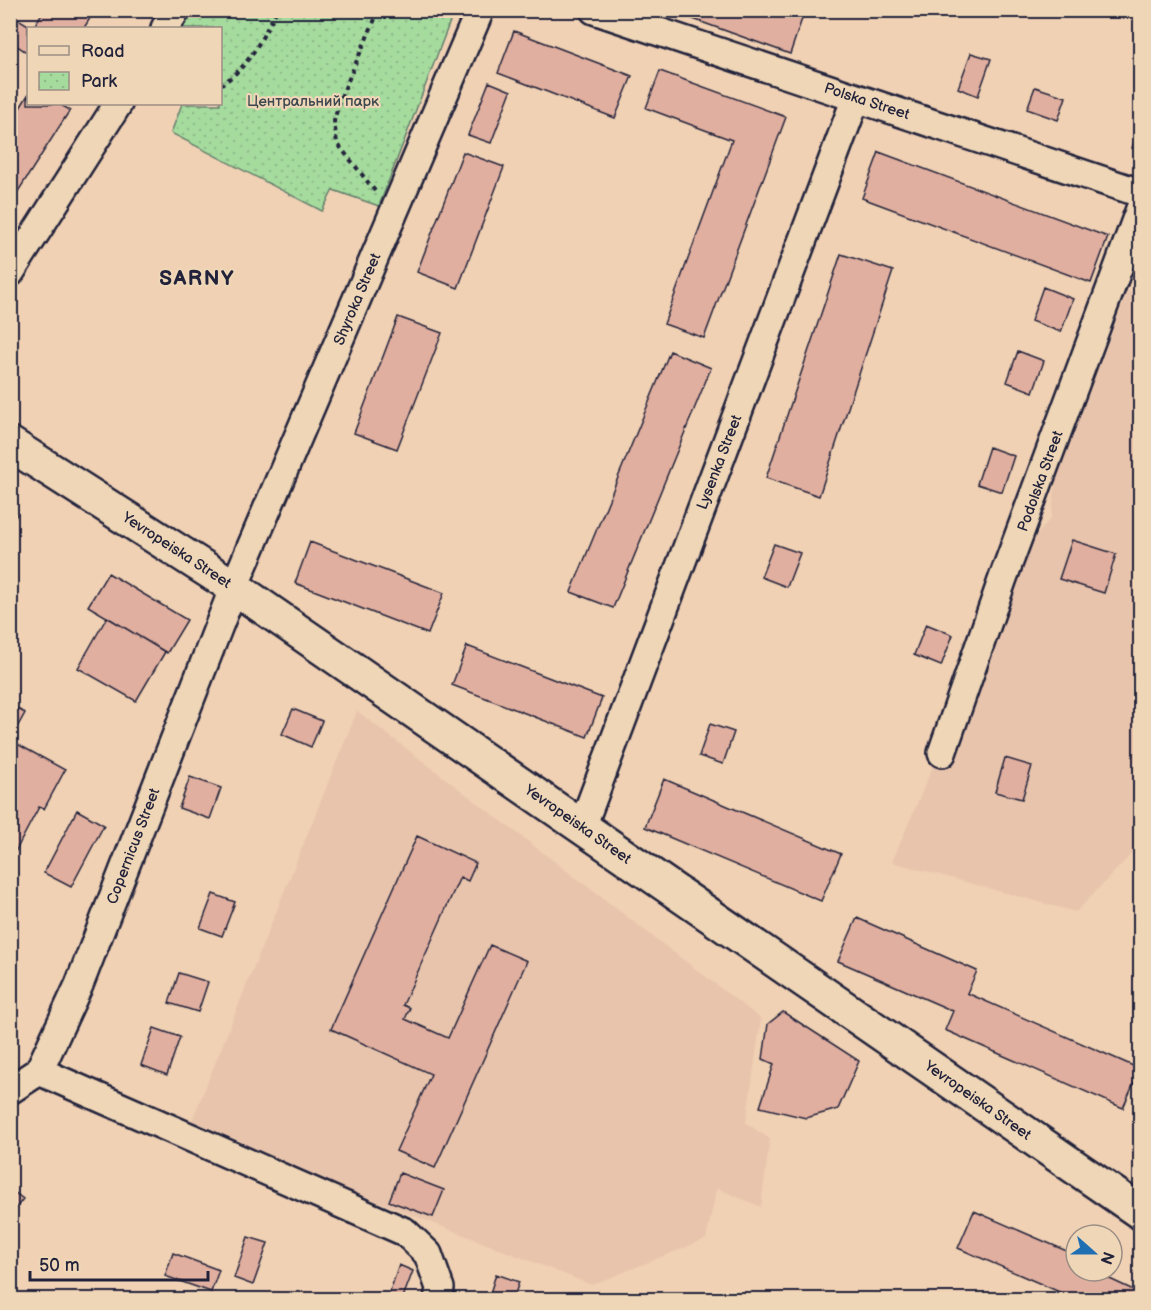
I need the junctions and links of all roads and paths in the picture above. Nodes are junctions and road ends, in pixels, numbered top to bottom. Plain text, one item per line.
1 (176, 10) edge
2 (277, 10) edge
3 (379, 10) edge
4 (480, 10) edge
5 (594, 10) edge
6 (166, 27) edge
7 (222, 84) edge
8 (856, 98) junction
9 (117, 105) edge
10 (1140, 193) edge
11 (1140, 209) edge
12 (393, 214) junction
13 (10, 273) edge
14 (10, 444) edge
15 (234, 587) junction
16 (942, 753) dead end
17 (582, 827) junction
18 (39, 1071) junction
19 (10, 1090) edge
20 (1140, 1212) edge
21 (438, 1299) edge

1 - 6 street
2 - 7 path
3 - 12 path
4 - 12 street, Shyroka Street
5 - 8 street, Polska Street
8 - 10 street, Polska Street
8 - 17 street, Lysenka Street
9 - 13 street
11 - 16 street, Podolska Street
12 - 15 street, Shyroka Street
14 - 15 main road, Yevropeiska Street
15 - 17 main road, Yevropeiska Street
15 - 18 street, Copernicus Street
17 - 20 main road, Yevropeiska Street
18 - 19 street
18 - 21 street

